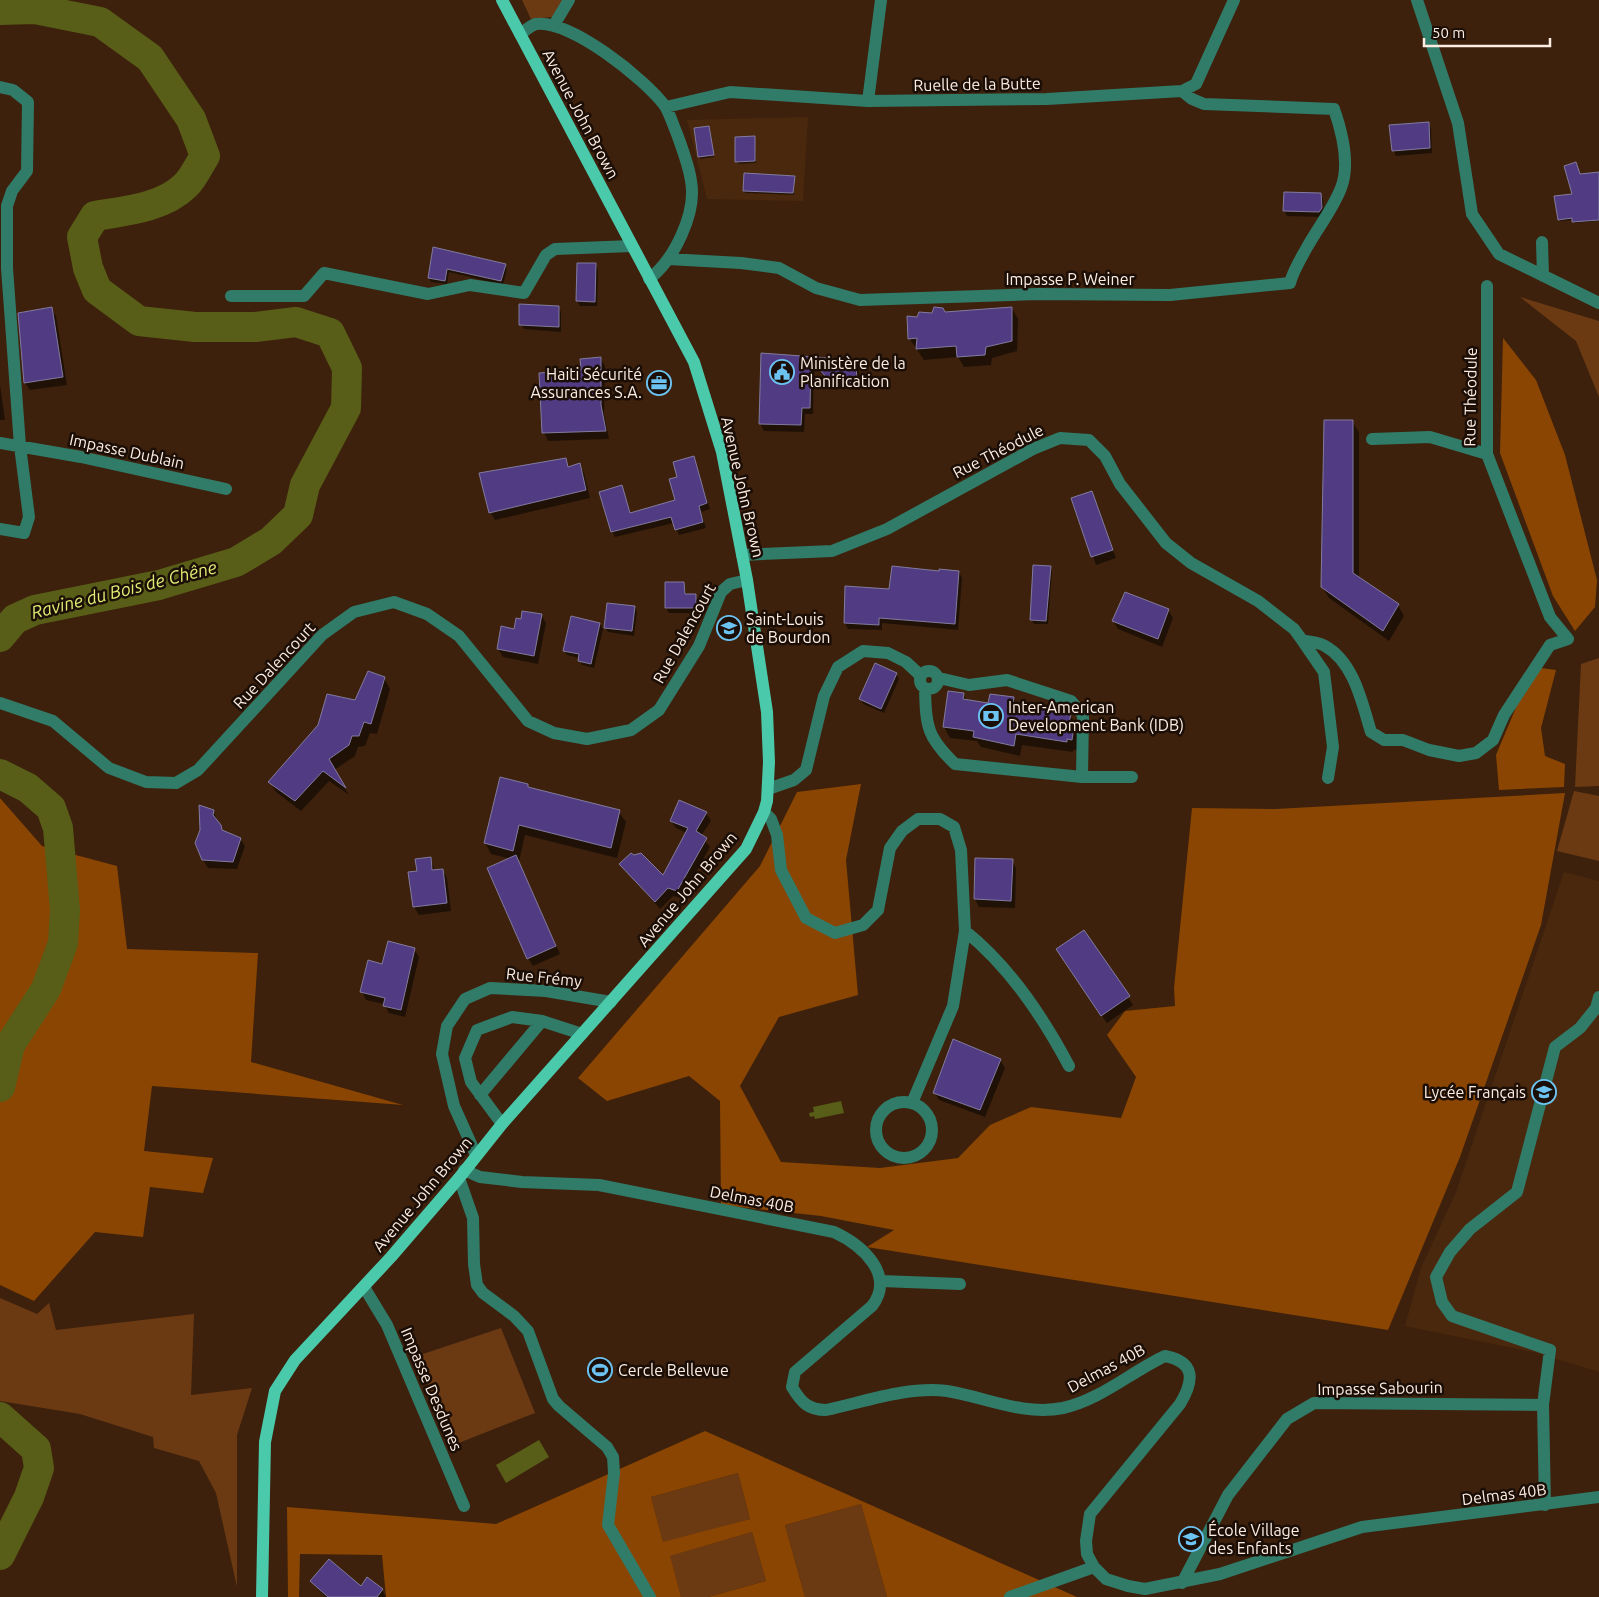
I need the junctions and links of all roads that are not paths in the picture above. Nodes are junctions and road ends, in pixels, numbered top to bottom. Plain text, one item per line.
1 (502, 0) edge
2 (569, 0) edge
3 (881, 0) edge
4 (1234, 0) edge
5 (1417, 0) edge
6 (554, 25) junction
7 (520, 34) junction
8 (0, 87) edge
9 (1182, 91) junction
10 (868, 101) junction
11 (666, 107) junction
12 (1542, 242) dead end
13 (632, 246) junction
14 (668, 259) junction
15 (3, 268) edge
16 (1543, 276) junction
17 (649, 279) junction
18 (1487, 286) dead end
19 (231, 296) dead end
20 (1599, 303) edge
21 (1372, 439) dead end
22 (0, 443) edge
23 (20, 446) junction
24 (1488, 454) junction
25 (226, 488) dead end
26 (0, 529) edge
27 (742, 555) junction
28 (747, 580) junction
29 (1302, 640) junction
30 (920, 675) junction
31 (938, 678) junction
32 (924, 689) junction
33 (0, 703) edge
34 (1082, 777) junction
35 (1132, 777) dead end
36 (1328, 778) dead end
37 (768, 789) junction
38 (764, 812) junction
39 (965, 931) junction
40 (1599, 997) edge
41 (610, 1002) junction
42 (542, 1021) junction
43 (582, 1034) junction
44 (1069, 1066) dead end
45 (480, 1094) junction
46 (912, 1103) junction
47 (502, 1124) junction
48 (476, 1155) junction
49 (462, 1174) junction
50 (881, 1281) junction
51 (960, 1284) dead end
52 (364, 1287) junction
53 (1543, 1405) junction
54 (1599, 1497) edge
55 (464, 1506) dead end
56 (1545, 1506) junction
57 (1094, 1568) junction
58 (1182, 1583) junction
59 (262, 1597) edge
60 (650, 1597) edge
61 (1010, 1597) edge

1 - 7 main road, Avenue John Brown
2 - 6 street
3 - 10 street
4 - 9 street
5 - 16 street
6 - 7 street
6 - 11 street
7 - 13 main road, Avenue John Brown
8 - 15 street
9 - 10 street, Ruelle de la Butte
9 - 14 street, Impasse P. Weiner
10 - 11 street, Ruelle de la Butte
11 - 14 street
12 - 16 street
13 - 17 main road, Avenue John Brown
13 - 19 street
14 - 17 street
15 - 23 street
16 - 20 street
17 - 27 main road, Avenue John Brown
18 - 24 street, Rue Théodule
21 - 24 street, Rue Théodule
22 - 23 street, Impasse Dublain
23 - 25 street, Impasse Dublain
23 - 26 street
24 - 29 street
27 - 28 main road, Avenue John Brown
27 - 29 street, Rue Théodule
28 - 33 street, Rue Dalencourt
28 - 37 main road, Avenue John Brown
29 - 36 street, Rue Théodule
30 - 31 street
30 - 32 street
30 - 37 street
31 - 32 street
31 - 34 street
32 - 34 street
34 - 35 street
37 - 38 main road, Avenue John Brown
38 - 39 street
38 - 41 main road, Avenue John Brown
39 - 44 street
39 - 46 street
40 - 53 street
41 - 43 main road, Avenue John Brown
41 - 48 street, Rue Frémy
42 - 43 street
42 - 45 street
42 - 45 street
43 - 47 main road, Avenue John Brown
45 - 47 street
46 - 46 street
47 - 48 main road, Avenue John Brown
48 - 49 main road, Avenue John Brown
49 - 50 street, Delmas 40B
49 - 52 main road, Avenue John Brown
49 - 60 street
50 - 51 street
50 - 57 street, Delmas 40B
52 - 55 street, Impasse Desdunes
52 - 59 main road, Avenue John Brown
53 - 56 street
53 - 58 street, Impasse Sabourin
54 - 56 street, Delmas 40B
56 - 58 street, Delmas 40B
57 - 58 street, Delmas 40B
57 - 61 street

